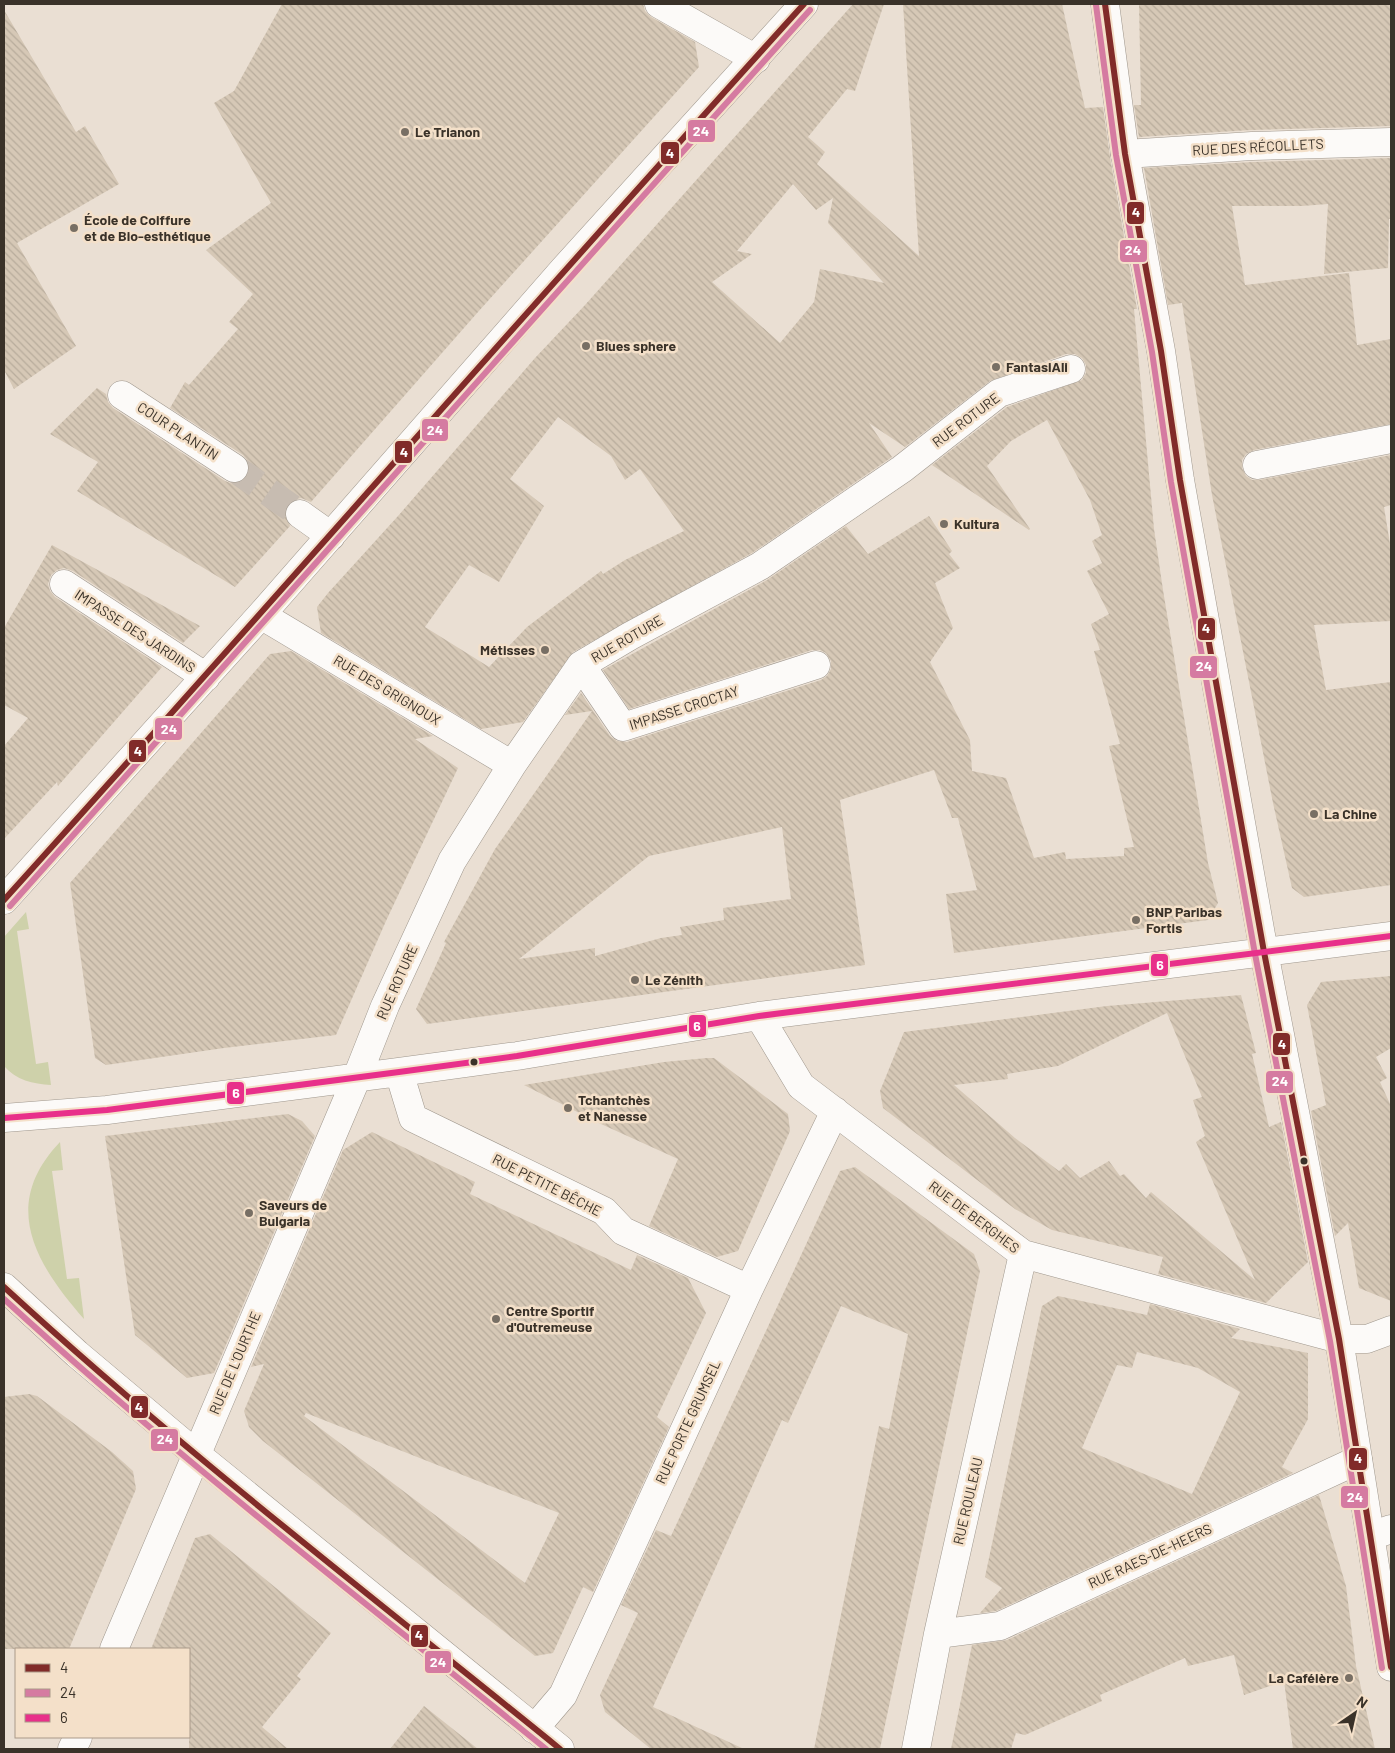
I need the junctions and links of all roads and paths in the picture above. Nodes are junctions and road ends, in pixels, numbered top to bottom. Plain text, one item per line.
1 (659, 4) edge
2 (804, 4) edge
3 (1105, 4) edge
4 (756, 59) junction
5 (1391, 142) edge
6 (1125, 154) junction
7 (1071, 368) dead end
8 (122, 395) dead end
9 (1391, 439) edge
10 (1257, 465) dead end
11 (234, 468) tunnel mouth
12 (300, 514) tunnel mouth
13 (331, 536) junction
14 (64, 584) dead end
15 (261, 615) junction
16 (581, 665) junction
17 (816, 665) dead end
18 (206, 677) junction
19 (512, 765) junction
20 (4, 900) edge
21 (1391, 936) edge
22 (1264, 952) junction
23 (759, 1016) junction
24 (399, 1072) junction
25 (358, 1077) junction
26 (835, 1111) junction
27 (4, 1118) edge
28 (1023, 1254) junction
29 (4, 1287) edge
30 (749, 1289) junction
31 (1391, 1330) edge
32 (1339, 1339) junction
33 (196, 1454) junction
34 (1358, 1460) junction
35 (1381, 1533) edge
36 (938, 1634) junction
37 (114, 1648) edge
38 (1391, 1667) edge
39 (534, 1729) junction
40 (560, 1749) edge
41 (916, 1749) edge

1 - 4 street
2 - 4 street
3 - 6 street
4 - 13 street
5 - 6 street, RUE DES RÉCOLLETS
6 - 22 street
7 - 16 street, RUE ROTURE
8 - 11 street, COUR PLANTIN
9 - 10 street
12 - 13 street
13 - 15 street
14 - 18 street, IMPASSE DES JARDINS
15 - 18 street
15 - 19 street, RUE DES GRIGNOUX
16 - 17 street, IMPASSE CROCTAY
16 - 19 street, RUE ROTURE
18 - 20 street
19 - 25 street, RUE ROTURE
21 - 22 street
22 - 23 street
22 - 32 street
23 - 24 street
23 - 26 street, RUE DE BERGHES
24 - 25 street
24 - 30 street, RUE PETITE BÊCHE
25 - 27 street
25 - 33 street, RUE DE L'OURTHE
26 - 28 street, RUE DE BERGHES
26 - 30 street, RUE PORTE GRUMSEL
28 - 32 street, RUE DE BERGHES
28 - 36 street, RUE ROULEAU
29 - 33 street
30 - 39 street, RUE PORTE GRUMSEL
31 - 32 street, RUE DE BERGHES
32 - 34 street
33 - 37 street, RUE DE L'OURTHE
33 - 39 street
34 - 35 street
34 - 36 street, RUE RAES-DE-HEERS
35 - 38 street
36 - 41 street, RUE ROULEAU
39 - 40 street

